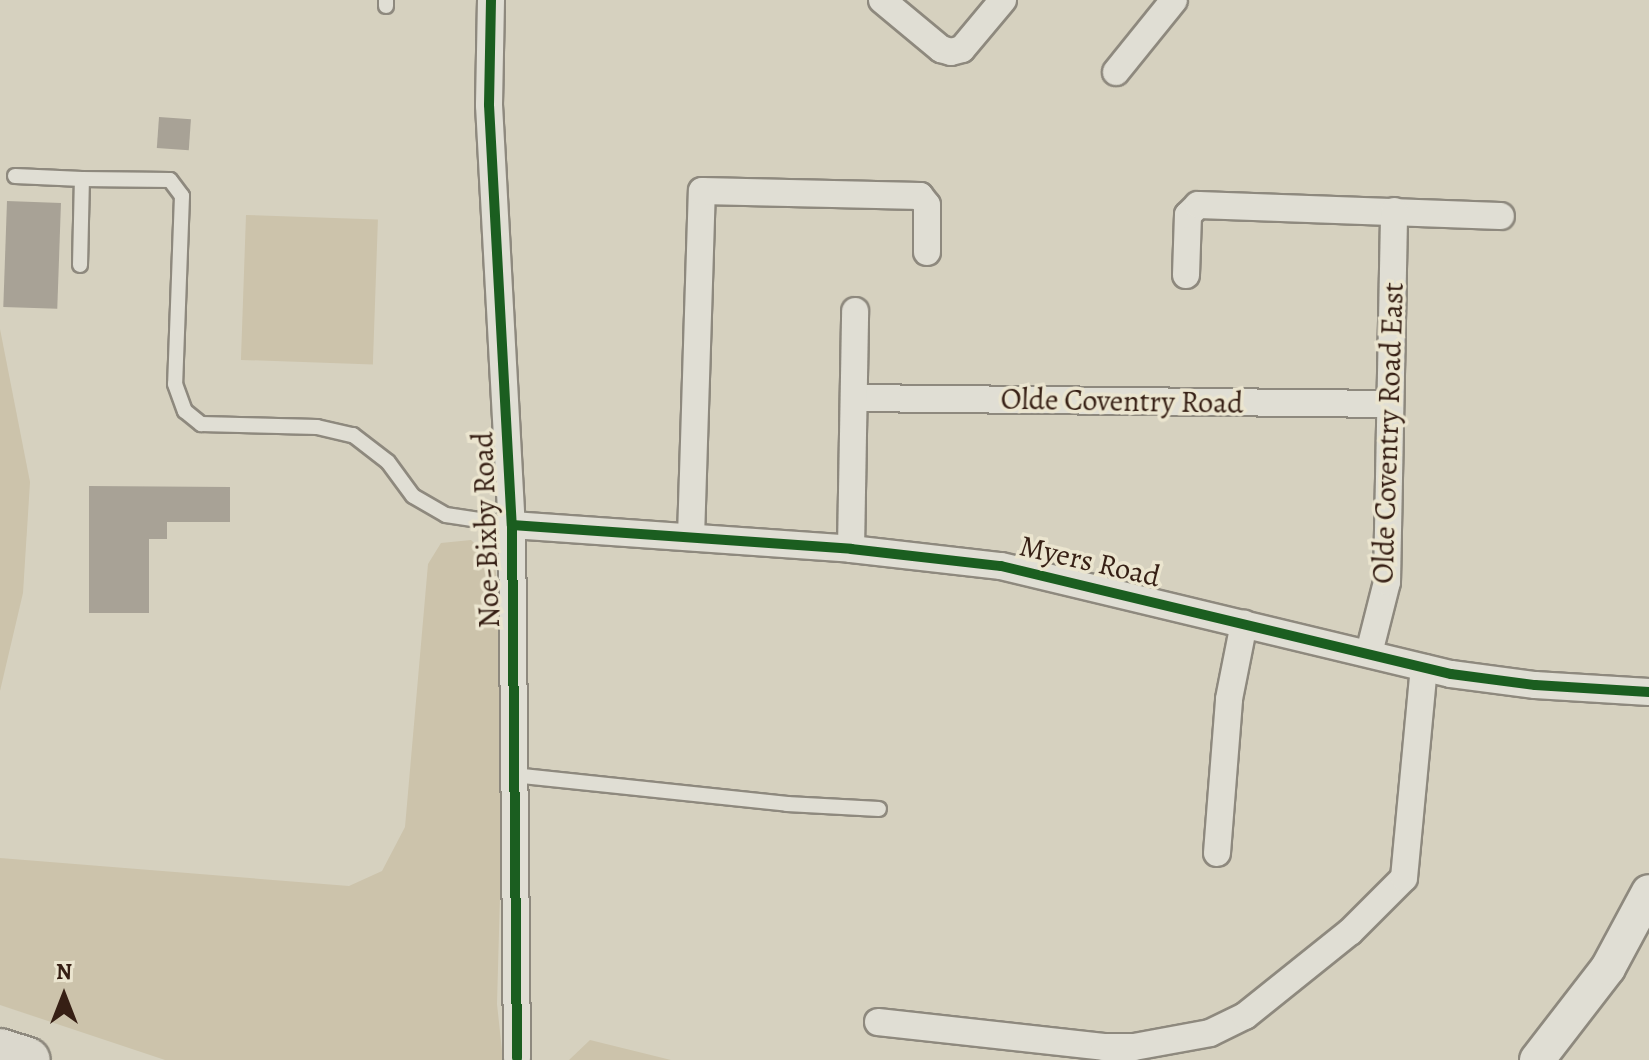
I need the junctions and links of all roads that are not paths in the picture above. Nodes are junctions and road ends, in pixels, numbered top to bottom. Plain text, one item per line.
1 (491, 0) edge
2 (882, 0) edge
3 (1003, 0) edge
4 (1174, 0) edge
5 (1116, 72) dead end
6 (15, 176) dead end
7 (82, 179) junction
8 (1394, 211) junction
9 (1501, 216) dead end
10 (927, 252) dead end
11 (80, 265) dead end
12 (1186, 275) dead end
13 (855, 311) dead end
14 (854, 398) junction
15 (1390, 404) junction
16 (512, 525) junction
17 (691, 537) junction
18 (851, 549) junction
19 (1244, 623) junction
20 (1369, 653) junction
21 (1424, 668) junction
22 (1649, 692) edge
23 (513, 775) junction
24 (879, 809) dead end
25 (1217, 853) dead end
26 (1649, 892) edge
27 (878, 1022) dead end
28 (0, 1051) edge
29 (1134, 1054) edge
30 (517, 1058) edge
31 (28, 1060) edge
32 (1537, 1060) edge

1 - 16 street, Noe-Bixby Road
2 - 3 street
4 - 5 street
6 - 7 lane
7 - 11 lane
7 - 16 lane
8 - 9 street
8 - 12 street
8 - 15 street, Olde Coventry Road East
10 - 17 street
13 - 14 street
14 - 15 street, Olde Coventry Road
14 - 18 street
15 - 20 street, Olde Coventry Road East
16 - 17 street, Myers Road
16 - 23 street, Noe-Bixby Road
17 - 18 street, Myers Road
18 - 19 street, Myers Road
19 - 20 street, Myers Road
19 - 25 street
20 - 21 street, Myers Road
21 - 22 street, Myers Road
21 - 29 street
23 - 24 lane
23 - 30 street, Noe-Bixby Road
26 - 32 street
27 - 29 street
28 - 31 highway

